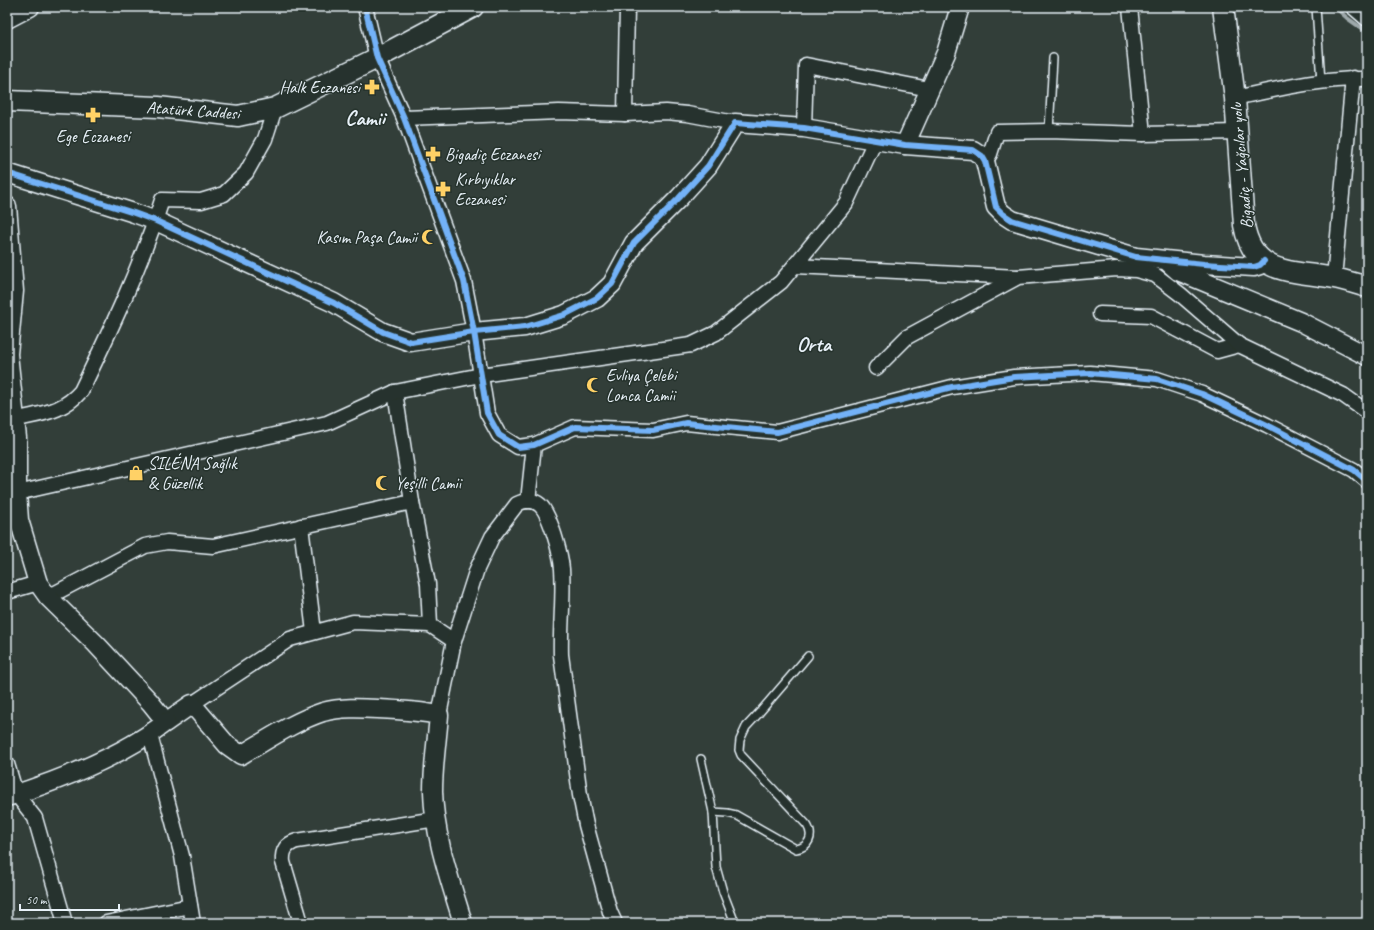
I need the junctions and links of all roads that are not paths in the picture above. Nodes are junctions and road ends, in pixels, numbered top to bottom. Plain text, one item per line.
1 (30, 7) edge
2 (365, 7) edge
3 (474, 7) edge
4 (627, 7) edge
5 (960, 7) edge
6 (1130, 7) edge
7 (1224, 7) edge
8 (1316, 7) edge
9 (1353, 7) edge
10 (1365, 15) edge
11 (7, 19) edge
12 (377, 58) junction
13 (1053, 58) dead end
14 (1353, 78) junction
15 (1367, 79) edge
16 (1320, 82) junction
17 (929, 89) junction
18 (1235, 98) junction
19 (7, 101) edge
20 (274, 108) junction
21 (625, 114) junction
22 (404, 118) junction
23 (735, 123) junction
24 (804, 128) junction
25 (1049, 131) junction
26 (1238, 132) junction
27 (1143, 134) junction
28 (876, 141) junction
29 (905, 145) junction
30 (985, 161) junction
31 (7, 173) edge
32 (7, 206) edge
33 (156, 221) junction
34 (1136, 257) junction
35 (1167, 260) junction
36 (1264, 262) junction
37 (795, 266) junction
38 (1155, 275) junction
39 (1018, 277) junction
40 (1334, 278) junction
41 (1367, 287) edge
42 (1100, 314) dead end
43 (474, 332) junction
44 (1238, 345) junction
45 (1367, 356) edge
46 (876, 368) dead end
47 (481, 375) junction
48 (395, 392) junction
49 (12, 409) edge
50 (1367, 412) edge
51 (534, 445) junction
52 (1367, 481) edge
53 (12, 495) edge
54 (528, 501) junction
55 (412, 502) junction
56 (300, 526) junction
57 (43, 590) junction
58 (7, 592) edge
59 (430, 625) junction
60 (314, 632) junction
61 (454, 641) junction
62 (808, 656) dead end
63 (192, 704) junction
64 (439, 714) junction
65 (166, 722) junction
66 (150, 735) junction
67 (701, 759) dead end
68 (7, 764) edge
69 (12, 796) edge
70 (712, 812) junction
71 (436, 819) junction
72 (190, 906) junction
73 (65, 923) edge
74 (106, 923) edge
75 (193, 923) edge
76 (301, 923) edge
77 (463, 923) edge
78 (615, 923) edge
79 (734, 923) edge

1 - 11 street
2 - 12 street
3 - 12 main road, Atatürk Caddesi
4 - 21 street
5 - 17 street
6 - 27 street
7 - 18 main road, Bigadiç - Yağcılar yolu
8 - 16 lane
9 - 10 street
12 - 20 main road, Atatürk Caddesi
12 - 22 street
13 - 25 lane
14 - 15 street
14 - 16 street
14 - 40 street
16 - 18 street
17 - 24 street
17 - 29 street
18 - 26 main road, Bigadiç - Yağcılar yolu
19 - 20 main road, Atatürk Caddesi
20 - 33 street
21 - 22 street
21 - 23 street
22 - 43 street
23 - 24 street
23 - 43 street
24 - 28 street
25 - 27 street
25 - 30 street
26 - 27 street
26 - 36 main road, Bigadiç - Yağcılar yolu
28 - 29 street
28 - 37 street
29 - 30 street
30 - 34 street
31 - 33 street
32 - 49 street
33 - 43 street
33 - 49 street
34 - 35 street
34 - 38 street
35 - 36 street
35 - 45 street
36 - 40 main road, Bigadiç - Yağcılar yolu
37 - 39 street
37 - 47 street
38 - 39 street
38 - 44 street
39 - 46 street
40 - 41 main road, Bigadiç - Yağcılar yolu
42 - 44 street
43 - 47 street
44 - 50 street
47 - 48 street
47 - 51 street
48 - 53 street
48 - 55 street
49 - 53 street
51 - 52 street
51 - 54 street
53 - 57 street
54 - 61 street
54 - 78 street
55 - 56 street
55 - 59 street
56 - 57 street
56 - 60 street
57 - 58 street
57 - 65 street
59 - 60 street
59 - 61 street
60 - 63 street
61 - 64 street
62 - 70 lane
63 - 64 street
63 - 65 street
64 - 71 street
65 - 66 street
66 - 69 street
66 - 72 street
67 - 70 lane
68 - 69 street
69 - 73 street
70 - 79 lane
71 - 76 street
71 - 77 street
72 - 74 street
72 - 75 street

